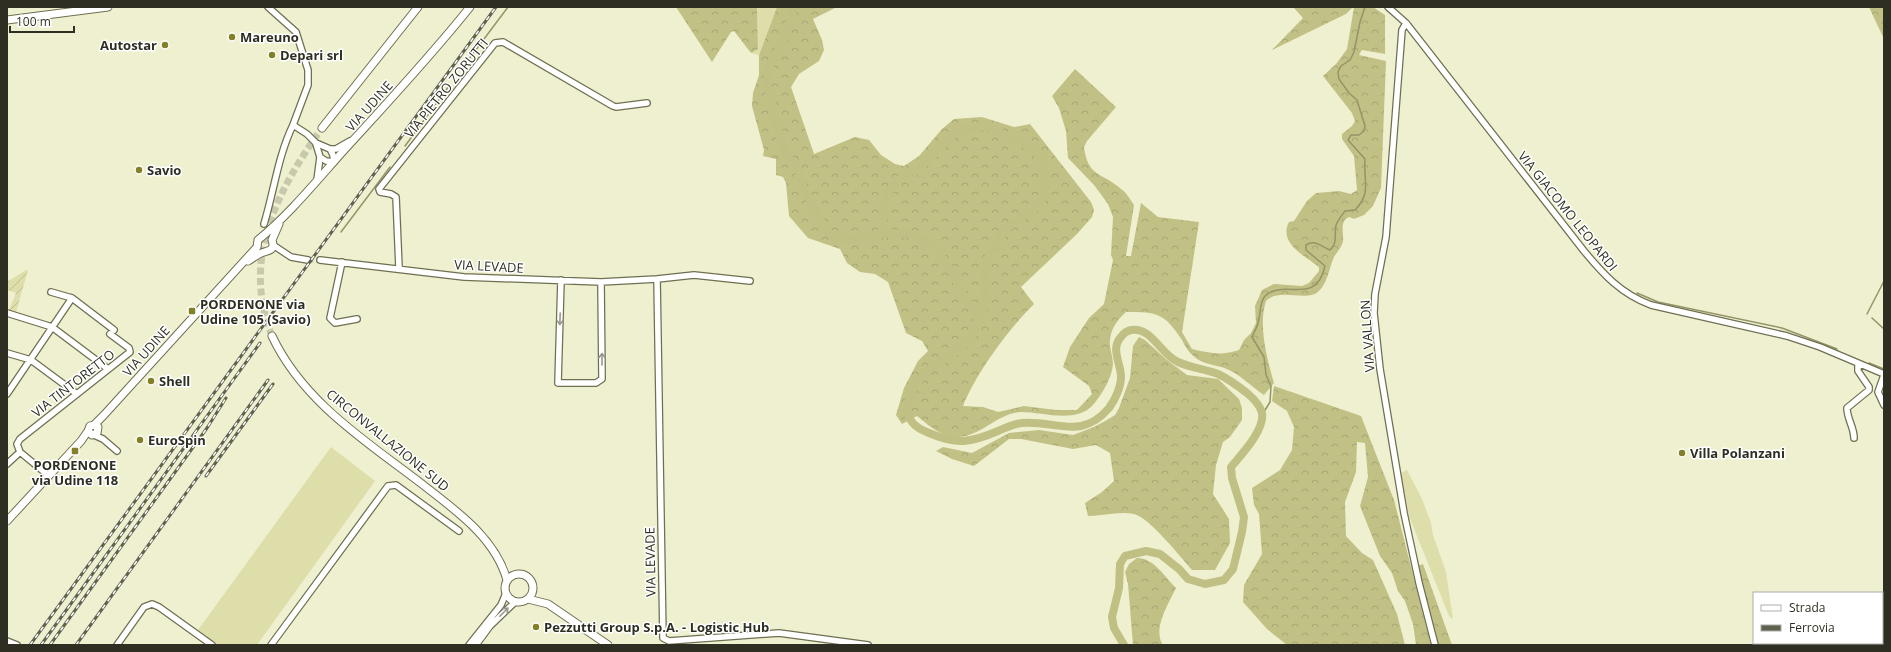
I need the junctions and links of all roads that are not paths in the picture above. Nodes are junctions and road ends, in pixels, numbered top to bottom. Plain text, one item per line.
1 (108, 7) edge
2 (268, 7) edge
3 (418, 7) edge
4 (470, 7) edge
5 (1388, 7) edge
6 (1396, 7) edge
7 (1399, 16) junction
8 (7, 20) edge
9 (1406, 23) junction
10 (647, 103) dead end
11 (293, 125) junction
12 (322, 128) tunnel mouth
13 (356, 137) junction
14 (316, 143) junction
15 (330, 149) junction
16 (320, 157) junction
17 (334, 162) junction
18 (316, 181) junction
19 (282, 218) junction
20 (264, 224) dead end
21 (264, 236) junction
22 (272, 245) junction
23 (259, 250) junction
24 (308, 260) tunnel mouth
25 (320, 260) tunnel mouth
26 (342, 262) junction
27 (399, 268) junction
28 (657, 279) junction
29 (561, 280) junction
30 (750, 281) dead end
31 (601, 282) junction
32 (51, 292) dead end
33 (72, 298) junction
34 (7, 312) edge
35 (357, 319) dead end
36 (52, 328) junction
37 (272, 336) tunnel mouth
38 (7, 353) edge
39 (31, 360) junction
40 (1858, 363) junction
41 (108, 370) junction
42 (1884, 374) edge
43 (7, 394) edge
44 (77, 394) junction
45 (1884, 405) edge
46 (94, 430) junction
47 (1854, 438) dead end
48 (117, 451) dead end
49 (20, 452) junction
50 (7, 464) edge
51 (49, 476) junction
52 (7, 521) edge
53 (459, 531) dead end
54 (496, 556) junction
55 (516, 574) junction
56 (507, 580) junction
57 (533, 590) junction
58 (506, 593) junction
59 (528, 599) junction
60 (515, 602) junction
61 (548, 604) junction
62 (7, 640) edge
63 (17, 645) edge
64 (117, 645) edge
65 (212, 645) edge
66 (271, 645) edge
67 (469, 645) edge
68 (476, 645) edge
69 (608, 645) edge
70 (868, 645) edge
71 (1435, 645) edge

1 - 8 main road
2 - 11 street
3 - 12 main road
4 - 13 main road, VIA UDINE
5 - 7 street, VIA GIACOMO LEOPARDI
6 - 7 street
7 - 9 street, VIA GIACOMO LEOPARDI
9 - 40 street, VIA GIACOMO LEOPARDI
9 - 71 street, VIA VALLON
10 - 27 street, VIA PIETRO ZORUTTI
11 - 14 street
11 - 20 street
13 - 15 street
13 - 17 main road, VIA UDINE
14 - 15 street
14 - 16 street
15 - 17 street
16 - 17 street
16 - 18 street
17 - 18 main road, VIA UDINE
18 - 19 main road, VIA UDINE
19 - 21 main road, VIA UDINE
19 - 22 main road
21 - 22 main road
21 - 23 main road, VIA UDINE
22 - 23 main road
22 - 24 street
23 - 46 main road, VIA UDINE
25 - 26 street, VIA LEVADE
26 - 27 street, VIA LEVADE
26 - 35 street
27 - 29 street, VIA LEVADE
28 - 30 street, VIA LEVADE
28 - 31 street, VIA LEVADE
28 - 70 street, VIA LEVADE
29 - 31 street, VIA LEVADE
29 -> 31 street
32 - 33 street
33 - 36 street
33 - 41 street, VIA TINTORETTO
34 - 36 street
36 - 39 street
36 - 41 street
37 - 54 main road, CIRCONVALLAZIONE SUD
38 - 39 street
39 - 43 street
39 - 44 street
40 - 42 street, VIA GIACOMO LEOPARDI
40 - 47 street
41 - 44 street, VIA TINTORETTO
42 - 45 street, VIA GIACOMO LEOPARDI
44 - 49 street, VIA TINTORETTO
46 - 48 street
46 - 51 main road, VIA UDINE
49 - 50 street
49 - 51 street
51 - 52 main road, VIA UDINE
53 - 66 street
54 - 55 main road
54 - 56 main road
55 - 56 main road
55 - 57 main road
56 - 58 main road
57 - 59 main road
57 - 61 main road
58 - 60 main road
58 - 67 street
59 - 60 main road
59 - 61 main road
68 -> 60 street
61 - 69 main road
62 - 63 street
64 - 65 street

